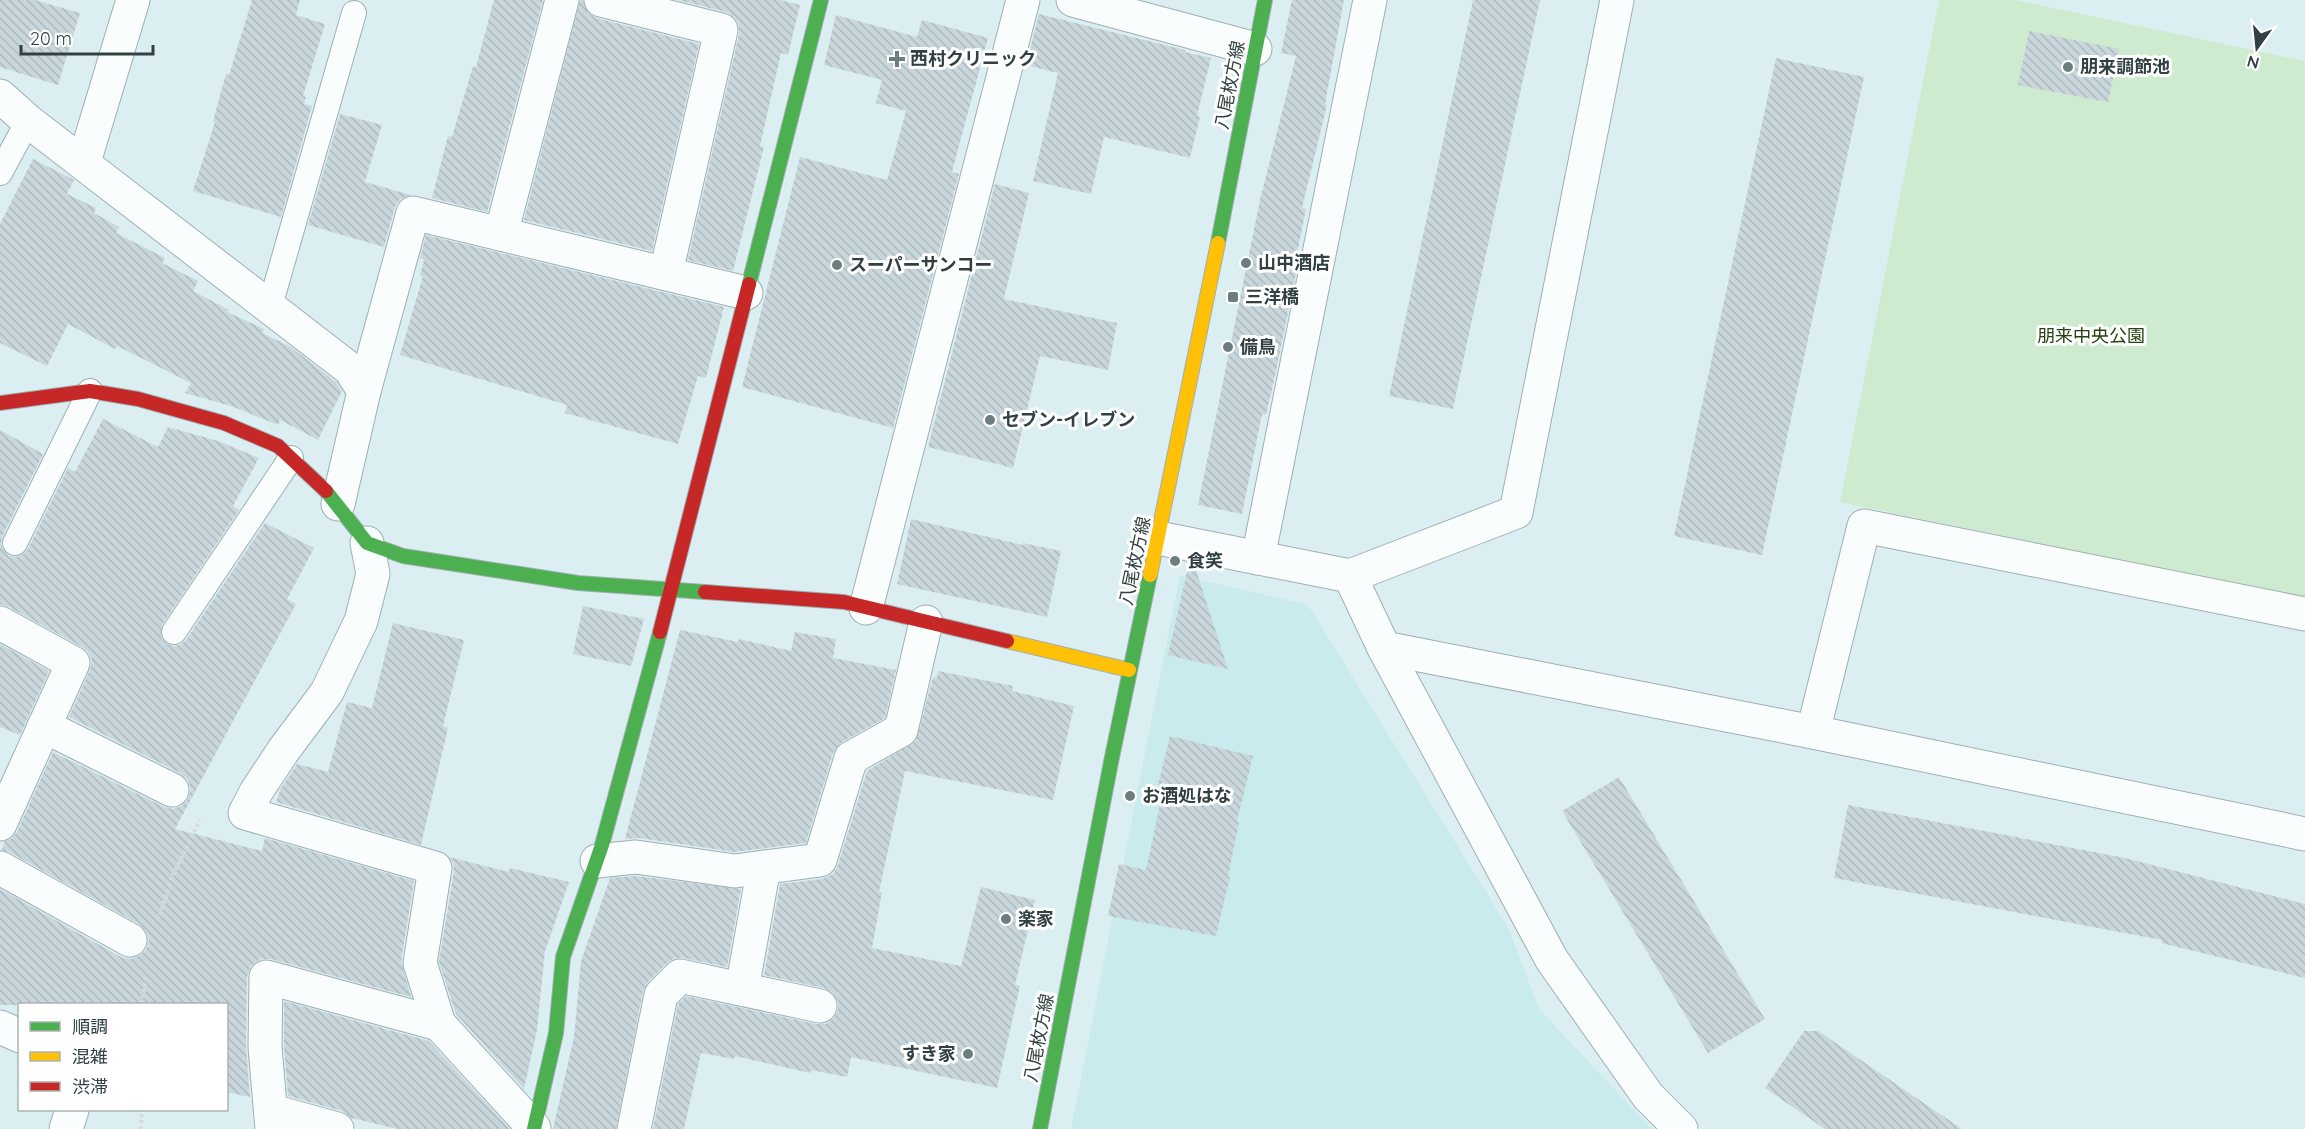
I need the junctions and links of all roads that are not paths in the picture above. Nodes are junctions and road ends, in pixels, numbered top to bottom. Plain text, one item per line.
1 (133, 0) edge
2 (562, 0) edge
3 (601, 0) edge
4 (821, 0) edge
5 (1023, 0) edge
6 (1073, 0) edge
7 (1265, 0) edge
8 (1370, 0) edge
9 (1617, 0) edge
10 (354, 13) dead end
11 (1255, 49) junction
12 (0, 96) edge
13 (28, 121) junction
14 (84, 162) junction
15 (0, 173) edge
16 (501, 234) junction
17 (666, 273) junction
18 (746, 293) junction
19 (270, 306) junction
20 (90, 391) junction
21 (364, 391) junction
22 (0, 403) edge
23 (291, 458) junction
24 (338, 504) junction
25 (1158, 538) junction
26 (15, 543) dead end
27 (367, 543) junction
28 (1258, 558) junction
29 (1350, 576) junction
30 (671, 590) junction
31 (866, 608) junction
32 (2305, 614) edge
33 (926, 622) junction
34 (0, 623) edge
35 (174, 632) dead end
36 (1384, 648) junction
37 (1129, 670) junction
38 (44, 726) junction
39 (1813, 732) junction
40 (172, 790) dead end
41 (0, 824) edge
42 (2305, 834) edge
43 (597, 861) junction
44 (764, 867) junction
45 (0, 868) edge
46 (130, 940) dead end
47 (742, 989) junction
48 (820, 1006) dead end
49 (439, 1024) junction
50 (0, 1027) edge
51 (18, 1035) edge
52 (72, 1111) edge
53 (272, 1120) edge
54 (534, 1128) edge
55 (66, 1129) edge
56 (337, 1129) edge
57 (634, 1129) edge
58 (1040, 1129) edge
59 (1681, 1129) edge

1 - 14 street
2 - 16 street
3 - 17 street
4 - 18 street
5 - 31 street
6 - 11 street
7 - 11 street, 八尾枚方線
8 - 28 street
9 - 29 street
10 - 19 lane
11 - 25 street, 八尾枚方線
12 - 13 street
13 - 14 street
13 - 15 lane
14 - 19 street
16 - 17 street
16 - 21 street
17 - 18 street
18 - 30 street
19 - 21 street
20 - 22 street
20 - 23 street
20 - 26 lane
21 - 24 street
23 - 24 street
23 - 35 lane
24 - 27 street
25 - 28 street
25 - 37 street, 八尾枚方線
27 - 30 street
27 - 49 street
28 - 29 street
29 - 36 street
30 - 31 street
30 - 43 street
31 - 33 street
32 - 39 street
33 - 37 street
33 - 44 street
34 - 38 street
36 - 39 street
36 - 59 street
37 - 58 street, 八尾枚方線
38 - 40 street
38 - 41 street
39 - 42 street
43 - 44 street
43 - 54 street
44 - 47 street
45 - 46 street
47 - 48 street
47 - 57 street
49 - 53 street
49 - 54 street
50 - 51 street
52 - 55 street
53 - 56 street

